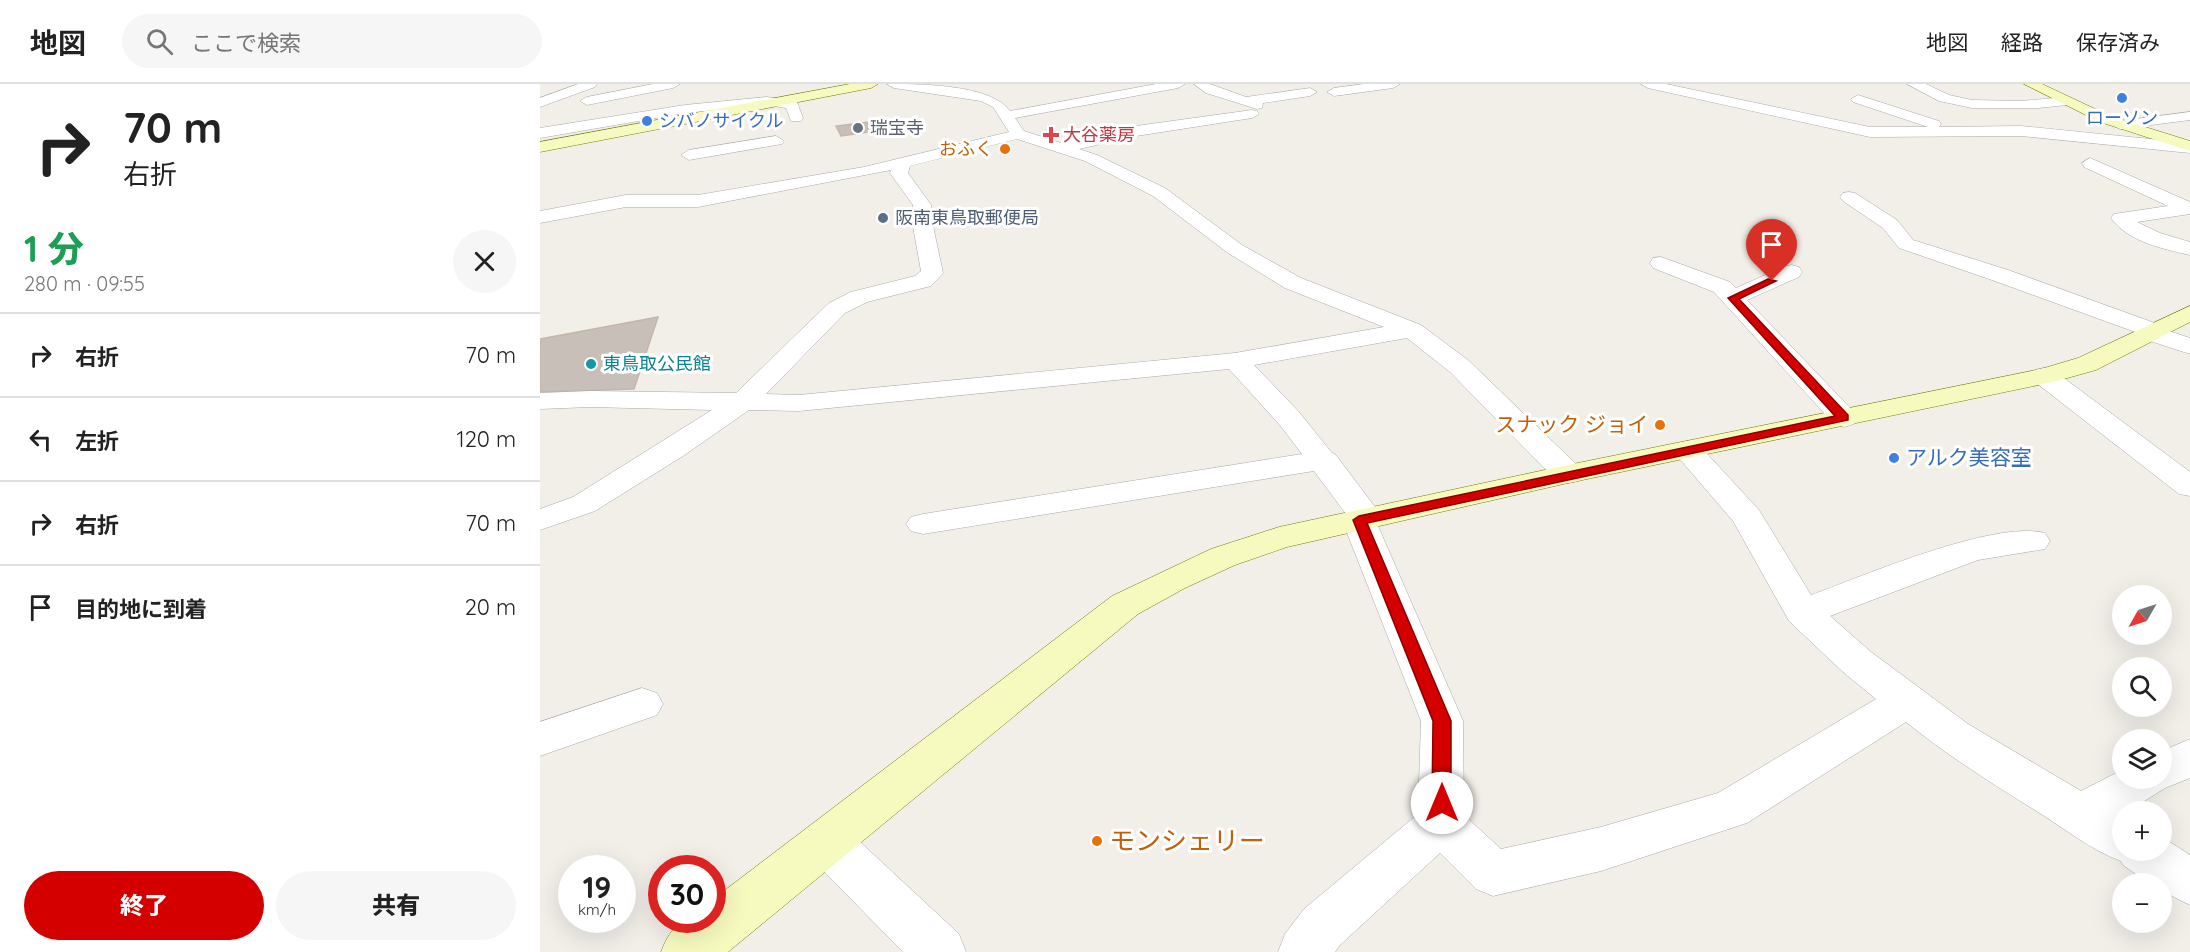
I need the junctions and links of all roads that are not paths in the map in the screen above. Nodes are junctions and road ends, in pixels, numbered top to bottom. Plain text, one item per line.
1 (614, 84) edge
2 (673, 84) edge
3 (871, 84) edge
4 (894, 84) edge
5 (989, 84) edge
6 (1093, 84) edge
7 (1178, 84) edge
8 (1201, 84) edge
9 (1393, 84) edge
10 (1914, 84) edge
11 (2031, 84) edge
12 (585, 85) edge
13 (1663, 85) edge
14 (540, 88) edge
15 (562, 88) edge
16 (645, 90) junction
17 (942, 91) junction
18 (1310, 92) dead end
19 (1334, 92) dead end
20 (1102, 98) junction
21 (587, 101) junction
22 (2067, 101) junction
23 (777, 102) junction
24 (540, 103) edge
25 (1252, 107) junction
26 (635, 116) junction
27 (1005, 116) junction
28 (2190, 116) edge
29 (796, 118) dead end
30 (2120, 124) junction
31 (650, 126) junction
32 (1956, 131) junction
33 (1865, 132) junction
34 (540, 133) edge
35 (1018, 134) junction
36 (776, 141) dead end
37 (540, 147) edge
38 (2190, 147) edge
39 (1060, 148) junction
40 (2148, 155) dead end
41 (902, 163) junction
42 (2090, 163) dead end
43 (2180, 163) dead end
44 (909, 187) junction
45 (886, 190) dead end
46 (1849, 197) dead end
47 (540, 217) edge
48 (2190, 249) edge
49 (1662, 263) dead end
50 (1791, 272) dead end
51 (1733, 298) junction
52 (2190, 313) edge
53 (1412, 330) junction
54 (2152, 332) junction
55 (2190, 346) edge
56 (1235, 361) junction
57 (2044, 376) junction
58 (540, 401) edge
59 (744, 401) junction
60 (1844, 418) junction
61 (1687, 450) junction
62 (1324, 460) junction
63 (1568, 474) junction
64 (2190, 488) edge
65 (1363, 519) junction
66 (540, 520) edge
67 (924, 524) dead end
68 (2033, 542) dead end
69 (1802, 612) junction
70 (1907, 701) junction
71 (642, 704) dead end
72 (540, 739) edge
73 (2190, 757) edge
74 (2172, 766) edge
75 (2127, 789) edge
76 (2079, 814) junction
77 (1441, 823) junction
78 (2112, 834) edge
79 (827, 842) junction
80 (2157, 861) edge
81 (2190, 882) edge
82 (687, 952) edge
83 (940, 952) edge
84 (1304, 952) edge

1 - 16 street
2 - 16 street
3 - 23 street
4 - 17 street
5 - 17 street
6 - 20 street
7 - 20 street
8 - 25 street
9 - 19 street
10 - 22 street
11 - 22 street
12 - 15 street
13 - 33 street
14 - 15 street
15 - 21 street
15 - 24 street
16 - 21 street
17 - 27 street
18 - 25 street
20 - 27 street
21 - 26 street
22 - 30 street
23 - 26 street
23 - 29 street
23 - 31 street
25 - 39 street
26 - 34 street
27 - 35 street
28 - 30 street
30 - 38 street
31 - 36 street
31 - 37 street
32 - 33 street
32 - 33 street
32 - 38 street
35 - 39 street
35 - 41 street
39 - 53 street
40 - 43 street
41 - 44 street
41 - 47 street
42 - 48 street
44 - 45 street
44 - 59 street
46 - 54 street
49 - 51 street
50 - 51 street
51 - 60 street
52 - 54 street
53 - 56 street
53 - 63 street
54 - 55 street
54 - 57 street
56 - 59 street
56 - 62 street
57 - 60 street
57 - 64 street
58 - 59 street
59 - 66 street
60 - 61 street
61 - 63 street
61 - 69 street
62 - 65 street
62 - 67 street
63 - 65 street
65 - 77 street
65 - 79 street
68 - 69 street
69 - 70 street
70 - 76 street
70 - 77 street
71 - 72 street
73 - 74 street
75 - 76 street
76 - 78 street
77 - 84 street
79 - 82 street
79 - 83 street
80 - 81 street

